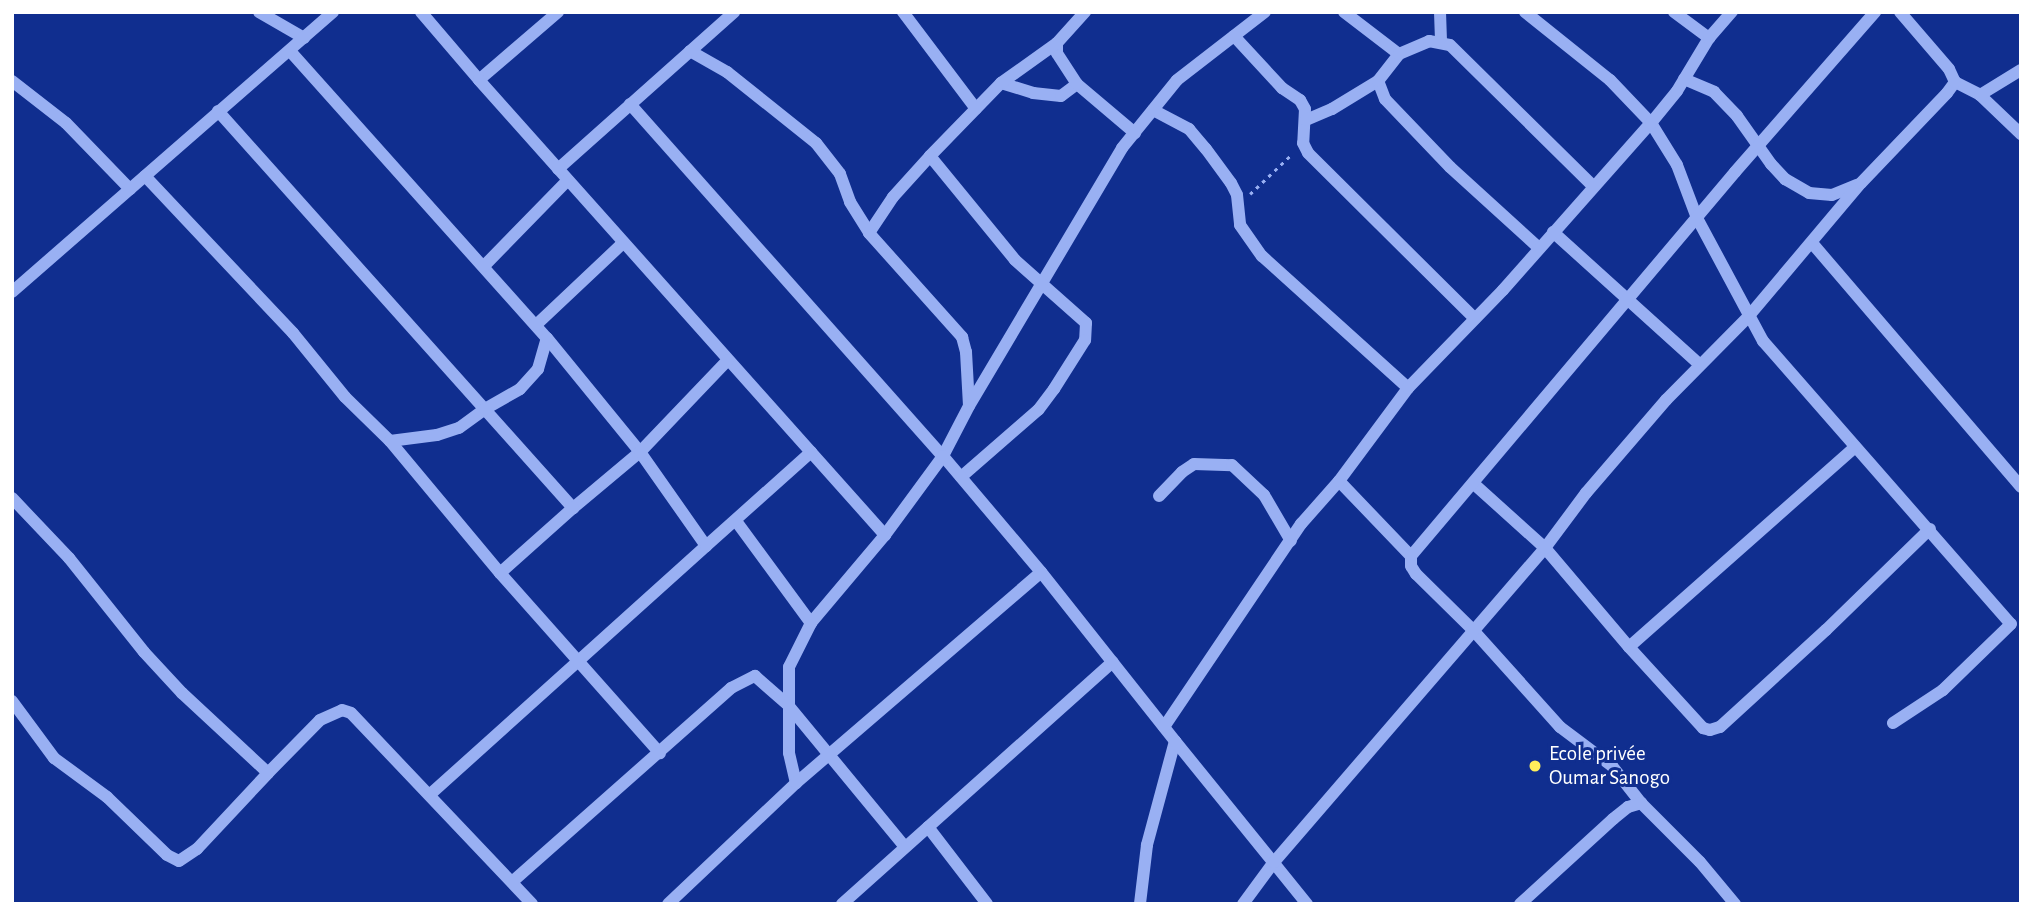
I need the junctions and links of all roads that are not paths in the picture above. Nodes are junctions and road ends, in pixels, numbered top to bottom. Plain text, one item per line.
1 (259, 12) edge
2 (334, 12) edge
3 (421, 12) edge
4 (558, 12) edge
5 (734, 12) edge
6 (1085, 12) edge
7 (1265, 12) edge
8 (1344, 12) edge
9 (1440, 12) edge
10 (1525, 12) edge
11 (1674, 12) edge
12 (1732, 12) edge
13 (1875, 12) edge
14 (1900, 12) edge
15 (910, 15) edge
16 (1234, 36) junction
17 (304, 38) junction
18 (1709, 38) junction
19 (1441, 41) junction
20 (1057, 43) junction
21 (290, 51) junction
22 (690, 51) junction
23 (1399, 54) junction
24 (2021, 70) edge
25 (1685, 79) junction
26 (12, 80) edge
27 (479, 80) junction
28 (1378, 81) junction
29 (1955, 82) junction
30 (1001, 83) junction
31 (1077, 84) junction
32 (1980, 95) junction
33 (630, 104) junction
34 (976, 109) junction
35 (1153, 110) junction
36 (218, 111) junction
37 (1306, 120) junction
38 (1651, 123) junction
39 (1135, 133) junction
40 (2021, 134) edge
41 (1759, 144) junction
42 (930, 156) junction
43 (558, 169) junction
44 (145, 176) junction
45 (568, 180) junction
46 (1861, 183) junction
47 (1593, 186) junction
48 (130, 189) junction
49 (1697, 218) junction
50 (1553, 232) junction
51 (869, 233) junction
52 (623, 243) junction
53 (1812, 243) junction
54 (1539, 248) junction
55 (484, 266) junction
56 (1041, 284) junction
57 (12, 292) edge
58 (1630, 299) junction
59 (1748, 317) junction
60 (1475, 320) junction
61 (536, 325) junction
62 (547, 338) junction
63 (728, 360) junction
64 (1700, 365) junction
65 (1408, 388) junction
66 (969, 406) junction
67 (485, 409) junction
68 (390, 441) junction
69 (1855, 447) junction
70 (640, 452) junction
71 (811, 452) junction
72 (943, 456) junction
73 (961, 477) junction
74 (1339, 481) junction
75 (1474, 485) junction
76 (2021, 487) edge
77 (1159, 496) dead end
78 (12, 498) edge
79 (573, 509) junction
80 (736, 521) junction
81 (1930, 529) junction
82 (885, 534) junction
83 (1290, 541) junction
84 (706, 546) junction
85 (1545, 548) junction
86 (1411, 556) junction
87 (1041, 572) junction
88 (500, 573) junction
89 (2016, 619) edge
90 (811, 623) junction
91 (1472, 629) junction
92 (1629, 647) junction
93 (578, 659) junction
94 (1113, 663) junction
95 (12, 701) edge
96 (788, 705) junction
97 (1894, 723) dead end
98 (1164, 727) junction
99 (1175, 741) junction
100 (660, 753) junction
101 (828, 755) junction
102 (268, 773) junction
103 (796, 783) junction
104 (431, 794) junction
105 (1641, 803) junction
106 (928, 827) junction
107 (905, 847) junction
108 (1275, 862) junction
109 (512, 882) junction
110 (532, 904) edge
111 (668, 904) edge
112 (842, 904) edge
113 (987, 904) edge
114 (1140, 904) edge
115 (1243, 904) edge
116 (1307, 904) edge
117 (1520, 904) edge
118 (1735, 904) edge

1 - 17 street
2 - 17 street
3 - 27 street
4 - 27 street
5 - 22 street
6 - 20 street
7 - 16 street
8 - 23 street
9 - 19 street
10 - 38 street
11 - 18 street
12 - 18 street
13 - 41 street
14 - 29 street
15 - 34 street
16 - 35 street
16 - 37 street
17 - 21 street
18 - 25 street
19 - 23 street
19 - 47 street
20 - 30 street
20 - 31 street
21 - 36 street
21 - 55 street
22 - 33 street
22 - 51 street
23 - 28 street
24 - 32 street
25 - 38 street
25 - 41 street
26 - 48 street
27 - 43 street
28 - 37 street
28 - 54 street
29 - 32 street
29 - 46 street
30 - 31 street
30 - 34 street
31 - 39 street
32 - 40 street
33 - 43 street
33 - 72 street
34 - 42 street
35 - 39 street
35 - 65 street
36 - 44 street
36 - 67 street
37 - 60 street
38 - 47 street
38 - 49 street
39 - 56 street
41 - 46 street
41 - 49 street
42 - 51 street
42 - 56 street
43 - 45 street
44 - 48 street
44 - 68 street
45 - 52 street
45 - 55 street
46 - 53 street
47 - 50 street
48 - 57 street
49 - 58 street
49 - 59 street
50 - 54 street
50 - 58 street
51 - 66 street
52 - 61 street
52 - 63 street
53 - 59 street
53 - 76 street
54 - 60 street
55 - 61 street
56 - 66 street
56 - 73 street
58 - 64 street
58 - 75 street
59 - 64 street
59 - 69 street
60 - 65 street
61 - 62 street
62 - 67 street
62 - 70 street
63 - 70 street
63 - 71 street
64 - 85 street
65 - 74 street
66 - 72 street
67 - 68 street
67 - 79 street
68 - 88 street
69 - 81 street
69 - 92 street
70 - 79 street
70 - 84 street
71 - 80 street
71 - 82 street
72 - 73 street
72 - 82 street
73 - 87 street
74 - 83 street
74 - 86 street
75 - 85 street
75 - 86 street
77 - 83 street
78 - 102 street
79 - 88 street
80 - 84 street
80 - 90 street
81 - 89 street
81 - 92 street
82 - 90 street
83 - 98 street
84 - 93 street
85 - 91 street
85 - 92 street
86 - 91 street
87 - 94 street
87 - 101 street
88 - 93 street
89 - 97 street
90 - 96 street
91 - 105 street
91 - 108 street
93 - 100 street
93 - 104 street
94 - 98 street
94 - 106 street
95 - 102 street
96 - 100 street
96 - 101 street
96 - 103 street
98 - 99 street
99 - 108 street
99 - 114 street
100 - 109 street
101 - 103 street
101 - 107 street
102 - 104 street
103 - 111 street
104 - 109 street
105 - 117 street
105 - 118 street
106 - 107 street
106 - 113 street
107 - 112 street
108 - 115 street
108 - 116 street
109 - 110 street

